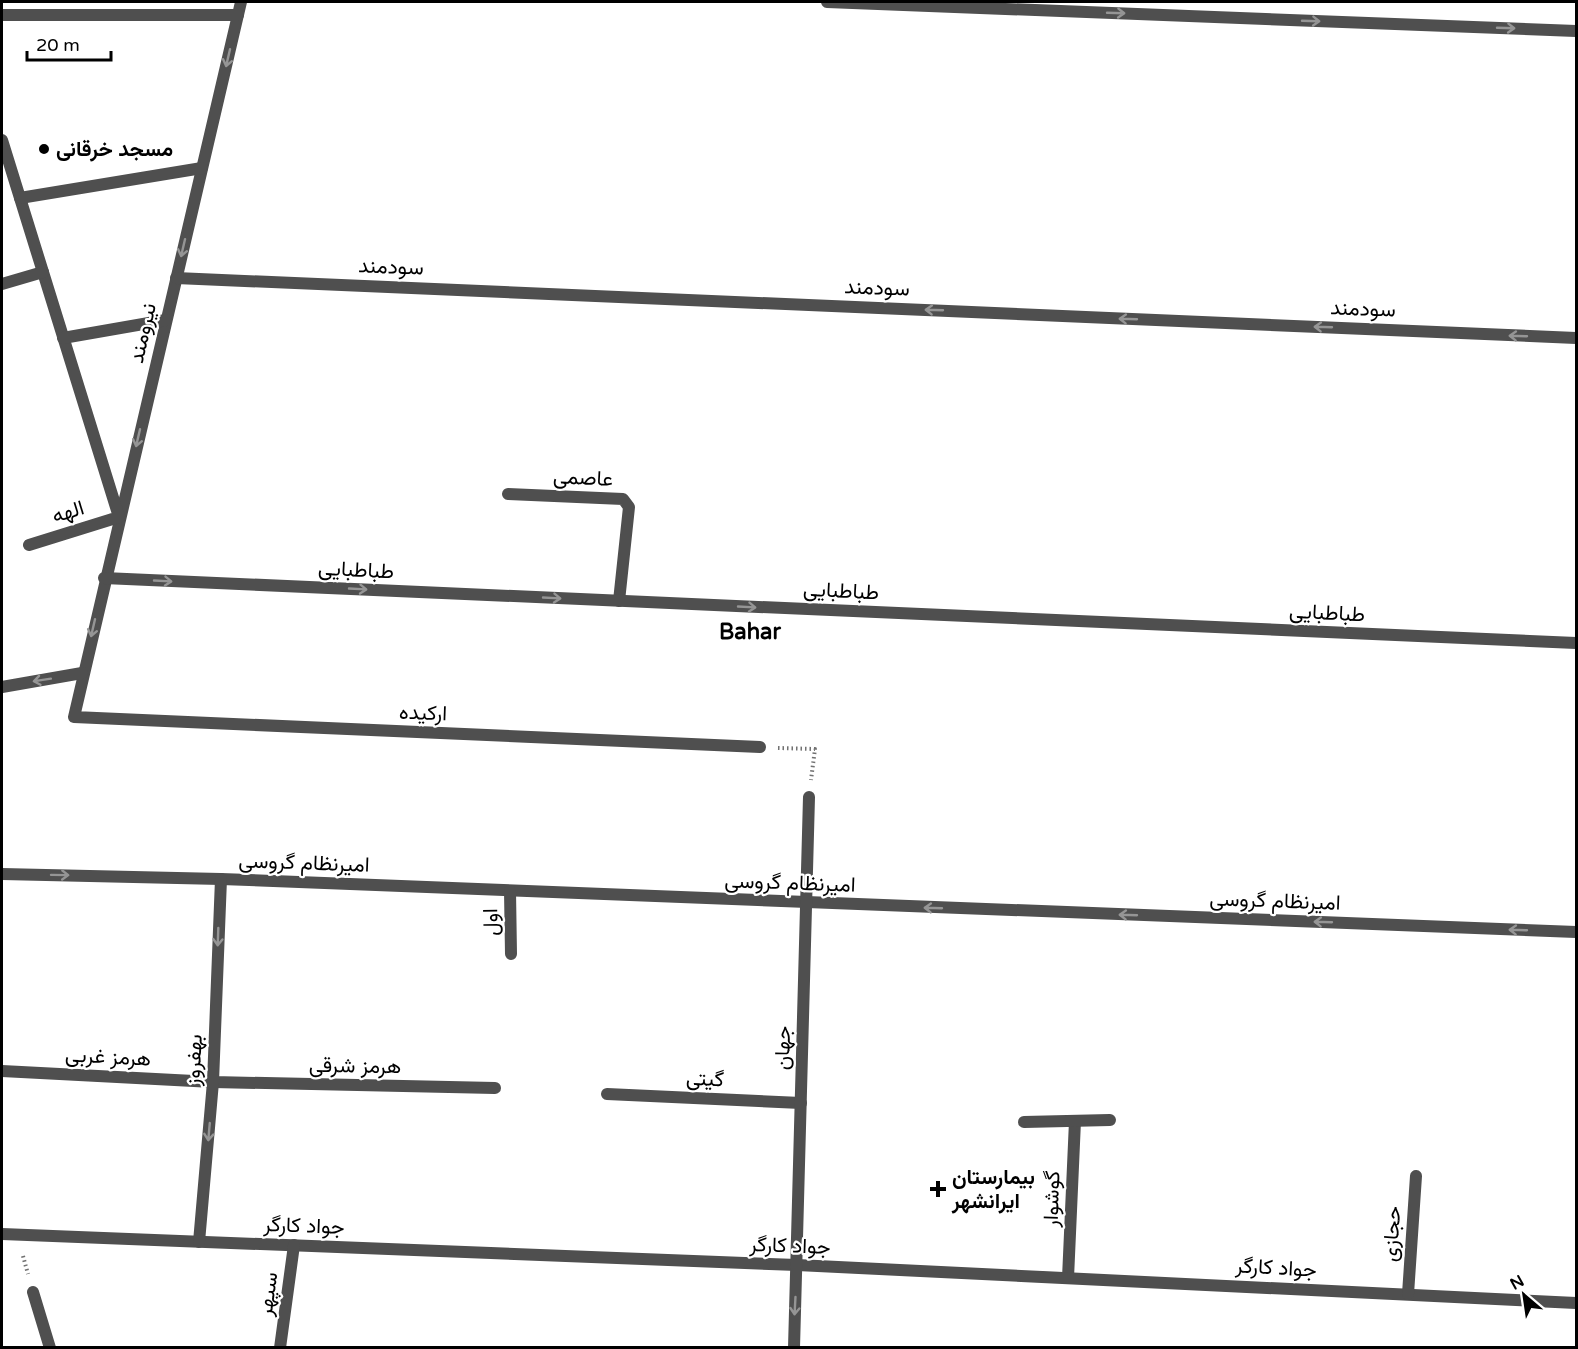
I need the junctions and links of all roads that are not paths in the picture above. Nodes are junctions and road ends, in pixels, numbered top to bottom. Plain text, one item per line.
1 (241, 2) edge
2 (827, 2) edge
3 (2, 15) edge
4 (238, 15) junction
5 (1576, 31) edge
6 (2, 140) edge
7 (202, 168) junction
8 (20, 198) junction
9 (43, 272) junction
10 (176, 278) junction
11 (2, 284) edge
12 (166, 320) junction
13 (63, 338) junction
14 (1576, 338) edge
15 (508, 494) dead end
16 (119, 517) junction
17 (29, 545) dead end
18 (104, 578) junction
19 (619, 601) junction
20 (1576, 643) edge
21 (82, 673) junction
22 (2, 687) edge
23 (760, 747) road end
24 (809, 797) road end
25 (2, 874) edge
26 (221, 879) junction
27 (510, 891) junction
28 (806, 903) junction
29 (1576, 932) edge
30 (512, 954) dead end
31 (2, 1071) edge
32 (213, 1083) junction
33 (495, 1088) dead end
34 (607, 1094) dead end
35 (801, 1103) junction
36 (1110, 1120) dead end
37 (1075, 1121) junction
38 (1024, 1122) dead end
39 (1416, 1176) dead end
40 (2, 1234) edge
41 (199, 1242) junction
42 (294, 1245) junction
43 (797, 1265) junction
44 (1068, 1278) junction
45 (33, 1292) road end
46 (1408, 1294) junction
47 (1576, 1303) edge
48 (50, 1347) edge
49 (280, 1347) edge
50 (794, 1347) edge

1 - 4 street, نیرومند
2 -> 5 street
3 - 4 street
4 -> 7 street, نیرومند
6 - 8 street
7 - 8 street
7 -> 10 street, نیرومند
8 - 9 street
9 - 11 street
9 - 13 street
10 - 12 street, نیرومند
14 -> 10 street, سودمند
12 - 13 street
12 -> 16 street, نیرومند
13 - 16 street
15 - 19 street, عاصمی
16 - 17 street, الهه
16 - 18 street, نیرومند
18 -> 19 street, طباطبایی
18 -> 21 street, نیرومند
19 -> 20 street, طباطبایی
21 -> 22 street
21 - 23 street, ارکیده
24 - 28 street, جهان
25 -> 26 street, امیرنظام گروسی
26 - 27 street, امیرنظام گروسی
26 -> 32 street, بهفروز
27 - 28 street, امیرنظام گروسی
27 - 30 street, اول
29 -> 28 street, امیرنظام گروسی
28 - 35 street, جهان
31 - 32 street, هرمز غربی
32 - 33 street, هرمز شرقی
32 -> 41 street, بهفروز
34 - 35 street, گیتی
35 - 43 street, جهان
36 - 37 street
37 - 38 street
37 - 44 street, گوشوار
39 - 46 street, حجازی
40 - 41 street, جواد کارگر
41 - 42 street, جواد کارگر
42 - 43 street, جواد کارگر
42 - 49 street, سپهر
43 - 44 street, جواد کارگر
43 -> 50 street, جهان
44 - 46 street, جواد کارگر
45 - 48 street
46 - 47 street, جواد کارگر

